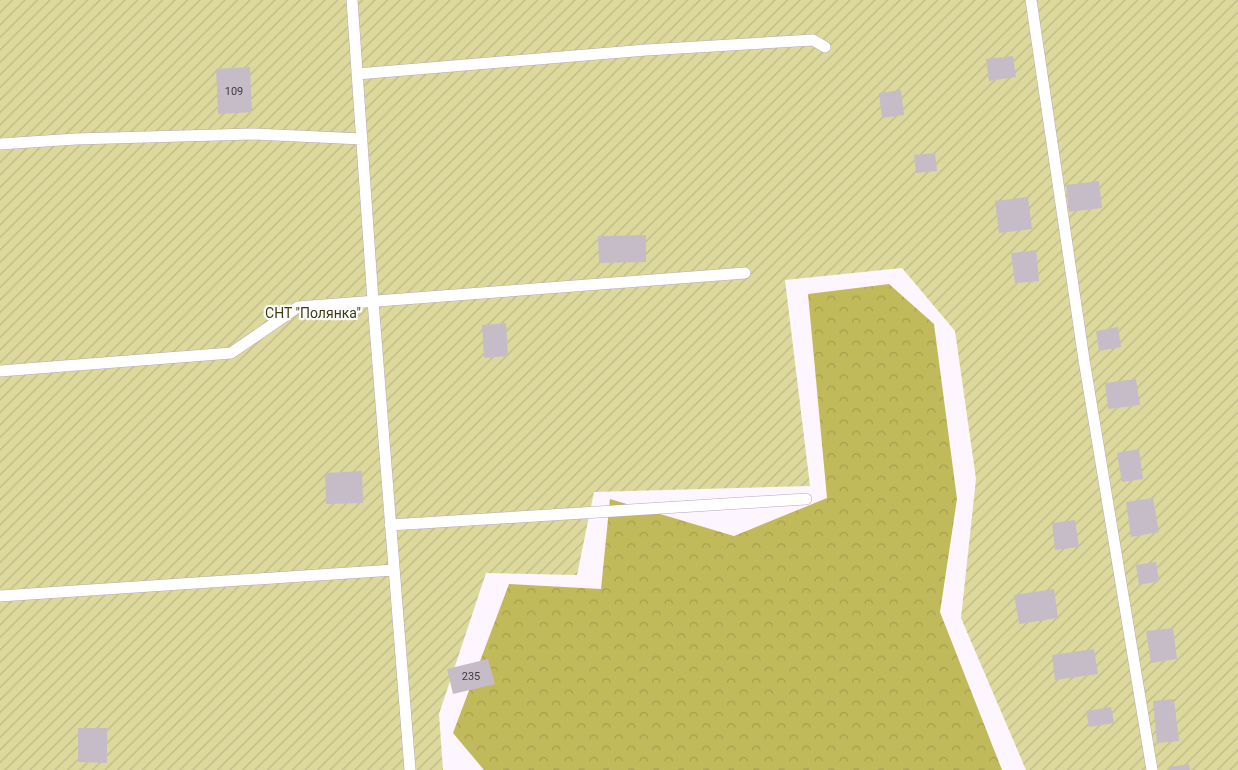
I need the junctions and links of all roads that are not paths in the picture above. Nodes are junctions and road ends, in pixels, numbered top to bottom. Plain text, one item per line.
1 (352, 0) edge
2 (1031, 0) edge
3 (825, 47) dead end
4 (357, 74) junction
5 (362, 139) junction
6 (0, 144) edge
7 (745, 273) dead end
8 (373, 301) junction
9 (0, 371) edge
10 (806, 499) dead end
11 (390, 525) junction
12 (394, 570) junction
13 (0, 596) edge
14 (410, 770) edge
15 (1152, 770) edge

1 - 4 lane
2 - 15 lane
3 - 4 lane
4 - 5 lane
5 - 6 lane
5 - 8 lane
7 - 8 lane
8 - 9 lane
8 - 11 lane
10 - 11 lane
11 - 12 lane
12 - 13 lane
12 - 14 lane

